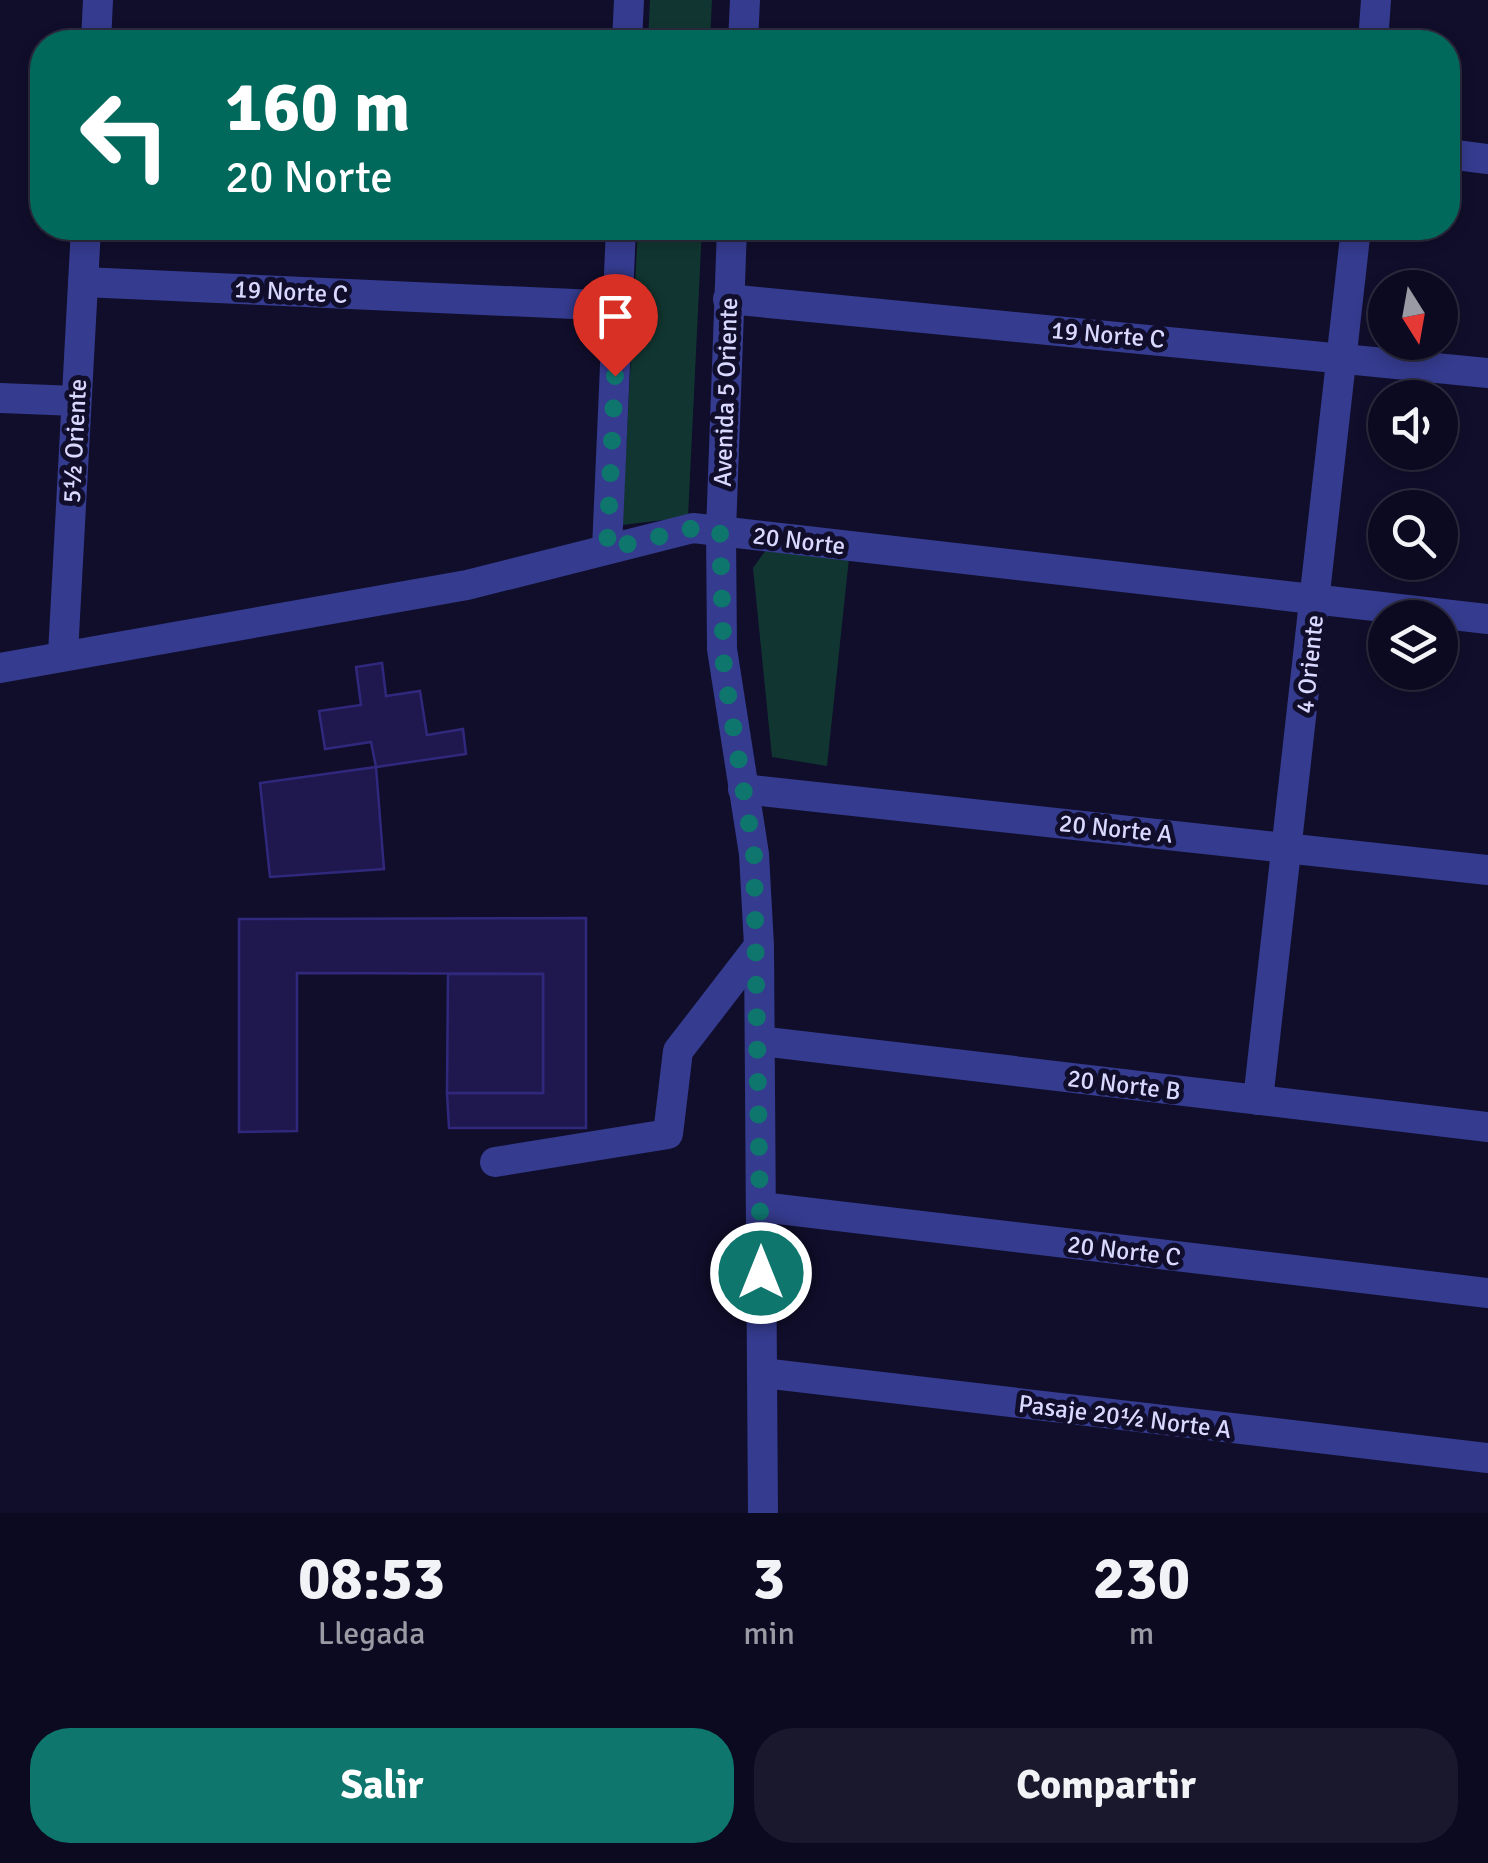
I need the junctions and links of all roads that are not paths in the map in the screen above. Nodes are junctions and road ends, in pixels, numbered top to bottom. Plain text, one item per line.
1 (98, 0) edge
2 (629, 0) edge
3 (745, 0) edge
4 (1376, 0) edge
5 (97, 30) edge
6 (628, 30) edge
7 (743, 30) edge
8 (1373, 30) edge
9 (1460, 156) edge
10 (1488, 159) edge
11 (85, 240) edge
12 (621, 240) edge
13 (731, 240) edge
14 (1355, 240) edge
15 (83, 282) junction
16 (728, 298) junction
17 (618, 306) junction
18 (1343, 356) junction
19 (1488, 373) edge
20 (0, 398) edge
21 (76, 402) junction
22 (720, 531) junction
23 (607, 549) junction
24 (1316, 599) junction
25 (1488, 619) edge
26 (63, 654) junction
27 (0, 668) edge
28 (743, 788) junction
29 (1288, 846) junction
30 (1488, 870) edge
31 (759, 946) junction
32 (760, 1042) junction
33 (1258, 1100) junction
34 (1488, 1127) edge
35 (494, 1162) dead end
36 (761, 1207) junction
37 (1488, 1293) edge
38 (762, 1372) junction
39 (1488, 1458) edge
40 (763, 1513) edge

1 - 5 street
2 - 6 street
3 - 7 street
4 - 8 street
9 - 10 street
11 - 15 street, 5½ Oriente
12 - 17 street
13 - 16 street, Avenida 5 Oriente
14 - 18 street, 4 Oriente
15 - 17 street, 19 Norte C
15 - 21 street, 5½ Oriente
16 - 18 street, 19 Norte C
16 - 22 street, Avenida 5 Oriente
17 - 23 street
18 - 19 street, 19 Norte C
18 - 24 street, 4 Oriente
20 - 21 street
21 - 26 street, 5½ Oriente
22 - 23 street, 20 Norte
22 - 24 street, 20 Norte
22 - 28 street, Avenida 5 Oriente
23 - 26 street, 20 Norte
24 - 25 street, 20 Norte
24 - 29 street, 4 Oriente
26 - 27 street, 20 Norte
28 - 29 street, 20 Norte A
28 - 31 street, Avenida 5 Oriente
29 - 30 street, 20 Norte A
29 - 33 street, 4 Oriente
31 - 32 street, Avenida 5 Oriente
31 - 35 street
32 - 33 street, 20 Norte B
32 - 36 street, Avenida 5 Oriente
33 - 34 street, 20 Norte B
36 - 37 street, 20 Norte C
36 - 38 street, Avenida 5 Oriente
38 - 39 street, Pasaje 20½ Norte A
38 - 40 street, Avenida 5 Oriente

